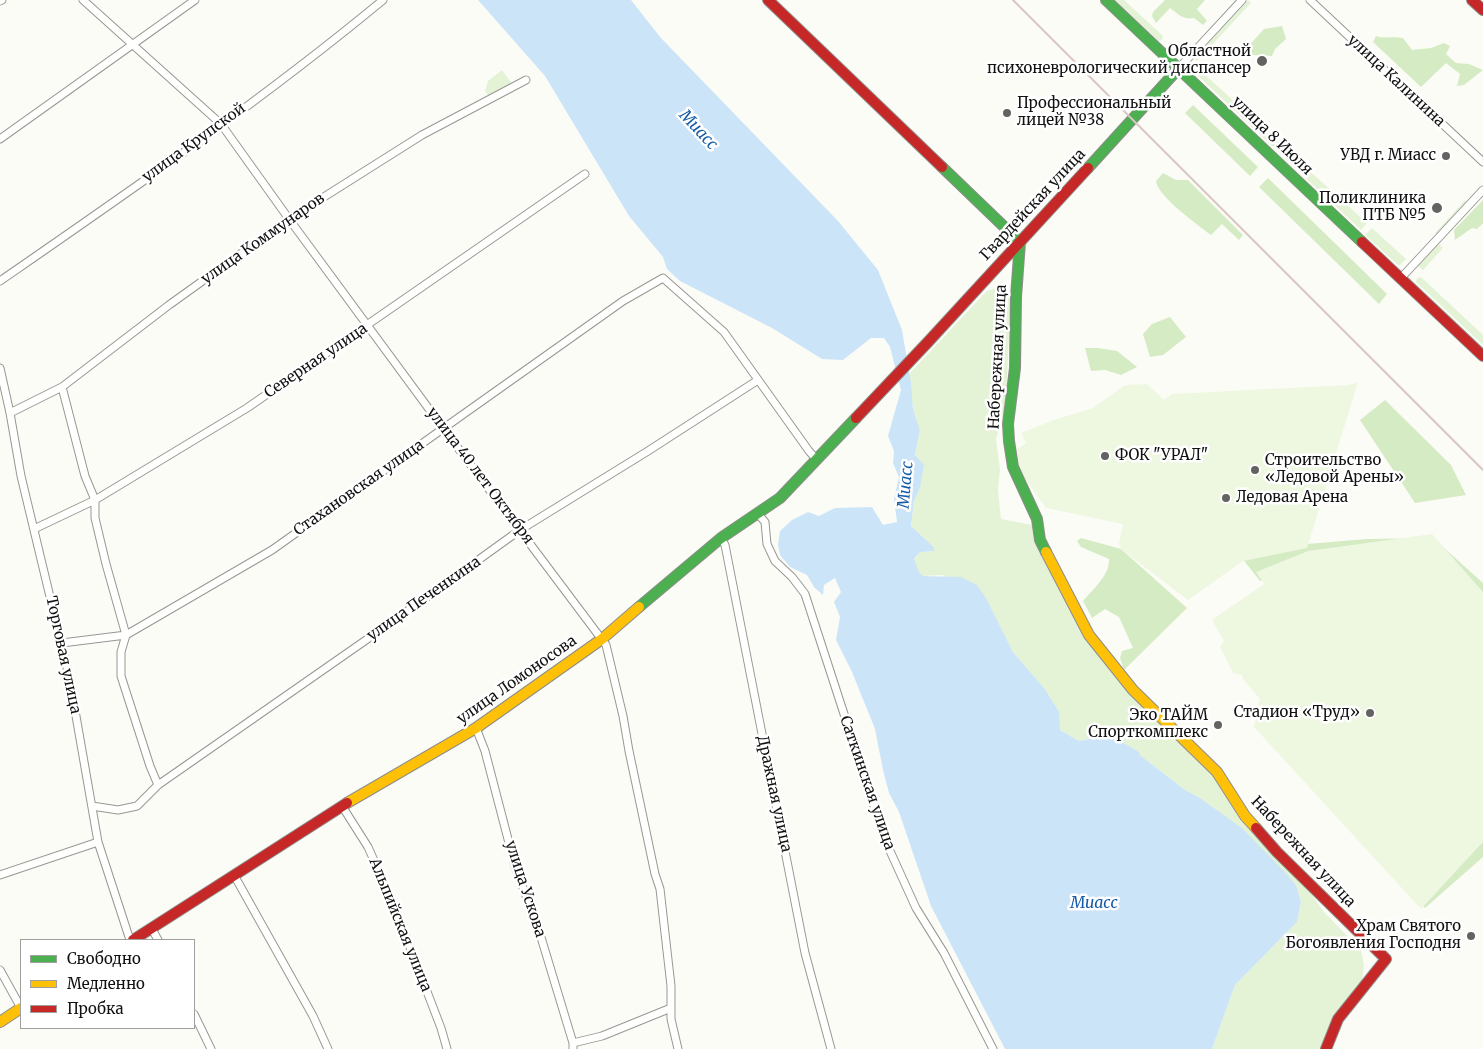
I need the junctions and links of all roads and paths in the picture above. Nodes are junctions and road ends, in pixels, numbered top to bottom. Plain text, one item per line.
1 (83, 0) edge
2 (195, 0) edge
3 (382, 0) edge
4 (768, 0) edge
5 (1106, 0) edge
6 (1242, 0) edge
7 (1310, 0) edge
8 (1472, 0) edge
9 (1483, 10) edge
10 (132, 44) junction
11 (1179, 68) junction
12 (526, 80) dead end
13 (221, 124) junction
14 (0, 140) edge
15 (1483, 162) edge
16 (585, 174) dead end
17 (1483, 190) edge
18 (289, 219) junction
19 (1020, 242) junction
20 (1401, 278) junction
21 (0, 281) edge
22 (368, 326) junction
23 (1483, 356) edge
24 (0, 368) edge
25 (758, 380) junction
26 (62, 387) junction
27 (879, 394) joint
28 (10, 413) junction
29 (443, 428) junction
30 (817, 460) junction
31 (95, 500) junction
32 (758, 514) junction
33 (34, 529) junction
34 (520, 530) junction
35 (721, 538) junction
36 (126, 635) junction
37 (602, 639) junction
38 (62, 643) junction
39 (476, 728) junction
40 (158, 785) junction
41 (92, 806) junction
42 (342, 806) junction
43 (98, 842) junction
44 (0, 875) edge
45 (234, 875) junction
46 (152, 929) junction
47 (131, 939) edge
48 (133, 939) edge
49 (157, 939) edge
50 (0, 970) edge
51 (20, 1006) edge
52 (671, 1008) junction
53 (20, 1009) edge
54 (195, 1016) edge
55 (0, 1022) edge
56 (573, 1046) edge
57 (211, 1049) edge
58 (328, 1049) edge
59 (447, 1049) edge
60 (678, 1049) edge
61 (831, 1049) edge
62 (993, 1049) edge
63 (1326, 1049) edge

1 - 10 street, улица 40 лет Октября
2 - 10 street
3 - 13 street, улица Крупской
4 - 19 street
5 - 11 street, улица 8 Июля
6 - 11 street, Гвардейская улица
7 - 15 street, улица Калинина
8 - 9 street
10 - 13 street, улица 40 лет Октября
10 - 14 street
11 - 19 street, Гвардейская улица
11 - 20 street, улица 8 Июля
12 - 18 street, улица Коммунаров
13 - 18 street, улица 40 лет Октября
13 - 21 street, улица Крупской
16 - 22 street, Северная улица
17 - 20 street
18 - 22 street, улица 40 лет Октября
18 - 26 street, улица Коммунаров
19 - 27 street, Гвардейская улица
19 - 63 street, Набережная улица
20 - 23 street, улица 8 Июля
22 - 29 street, улица 40 лет Октября
22 - 31 street, Северная улица
24 - 28 street, Торговая улица
25 - 29 street, Стахановская улица
25 - 30 street
25 - 34 street, улица Печенкина
26 - 28 street, улица Коммунаров
26 - 31 street
27 - 30 street, улица Ломоносова
28 - 33 street, Торговая улица
29 - 34 street, улица 40 лет Октября
29 - 36 street, Стахановская улица
30 - 32 street, улица Ломоносова
31 - 33 street, Северная улица
31 - 36 street
32 - 35 street, улица Ломоносова
32 - 62 street, Саткинская улица
33 - 38 street, Торговая улица
34 - 37 street, улица 40 лет Октября
34 - 40 street, улица Печенкина
35 - 37 street, улица Ломоносова
35 - 61 street, Дражная улица
36 - 38 street, Стахановская улица
36 - 40 street
37 - 39 street, улица Ломоносова
37 - 52 street, улица 40 лет Октября
38 - 41 street, Торговая улица
39 - 42 street, улица Ломоносова
39 - 56 street, улица Ускова
40 - 41 street, улица Печенкина
41 - 43 street, Торговая улица
42 - 45 street, улица Ломоносова
42 - 59 street, Альпийская улица
43 - 44 street
43 - 47 street, Торговая улица
45 - 46 street, улица Ломоносова
45 - 58 street
46 - 48 street, улица Ломоносова
46 - 49 street
50 - 51 street
52 - 56 street
52 - 60 street, улица 40 лет Октября
53 - 55 street
54 - 57 street

